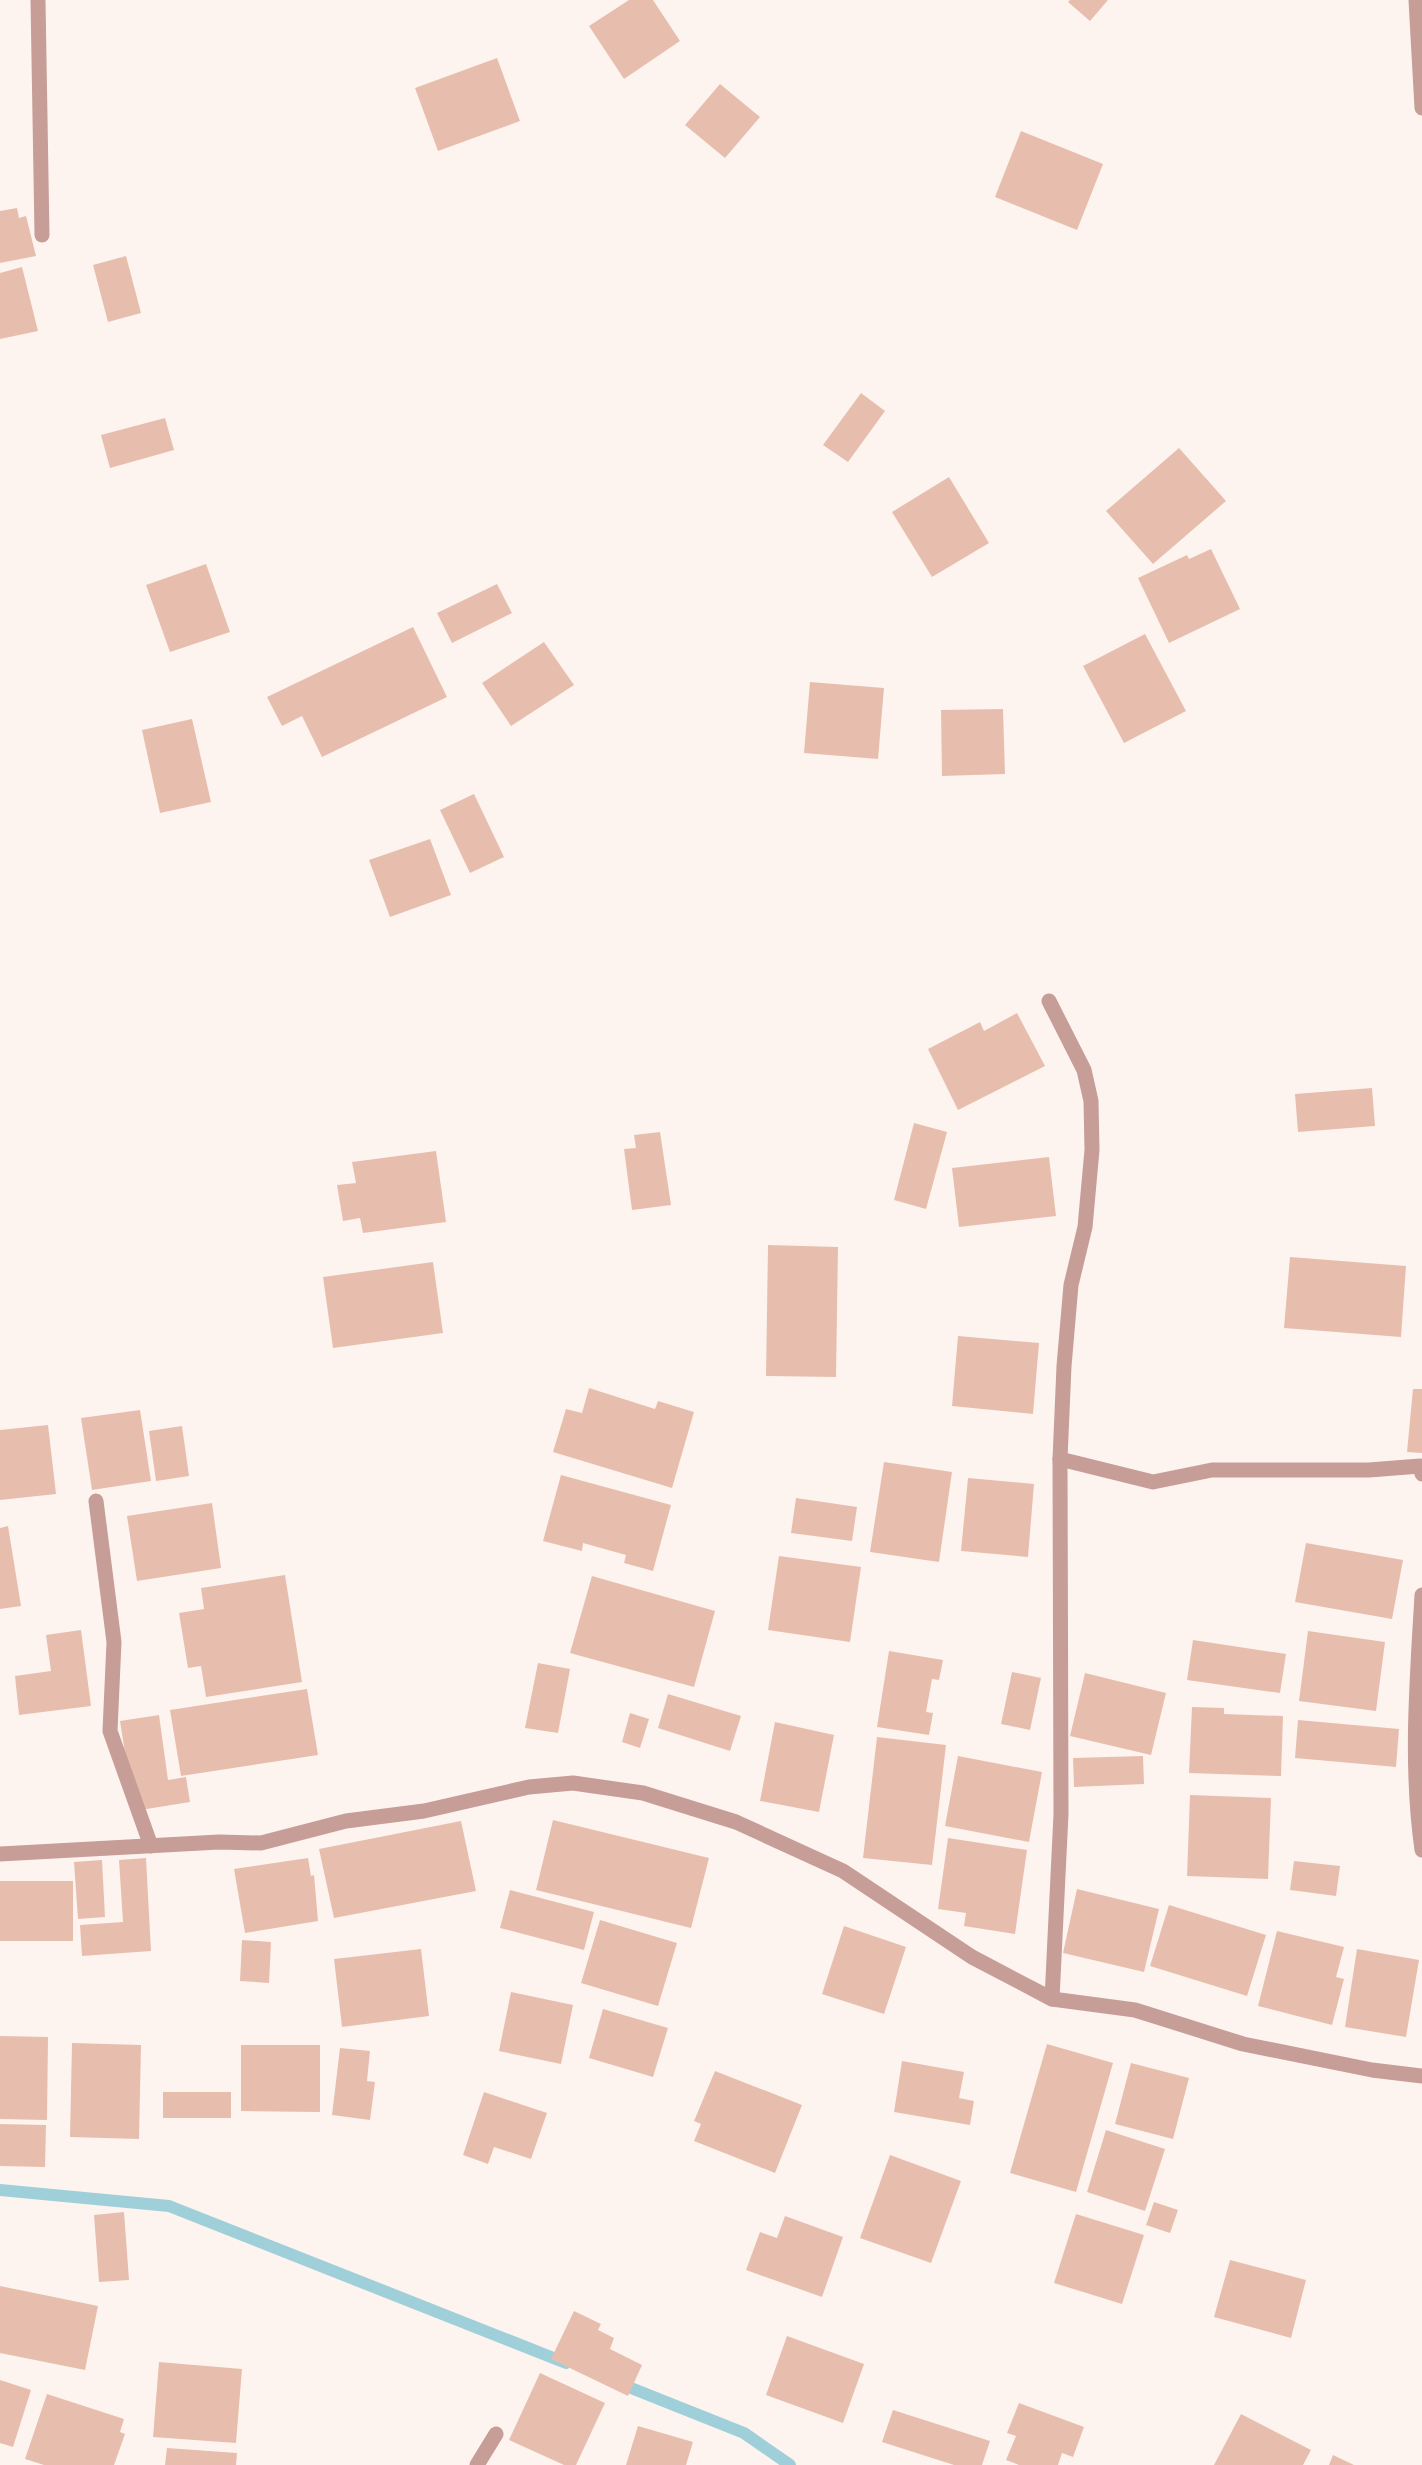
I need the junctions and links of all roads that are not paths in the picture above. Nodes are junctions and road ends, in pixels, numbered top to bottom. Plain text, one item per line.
1 (38, 0) edge
2 (1416, 0) edge
3 (1422, 108) edge
4 (42, 235) dead end
5 (1049, 1001) dead end
6 (1060, 1459) junction
7 (1422, 1474) edge
8 (96, 1501) dead end
9 (1422, 1595) edge
10 (151, 1846) junction
11 (1422, 1850) edge
12 (0, 1854) edge
13 (1052, 1999) junction
14 (1422, 2076) edge
15 (496, 2434) dead end
16 (477, 2465) edge

1 - 4 street
2 - 3 street
5 - 6 street
6 - 7 street
6 - 13 street
8 - 10 street
9 - 11 street
10 - 12 street
10 - 13 street
13 - 14 street
15 - 16 street

